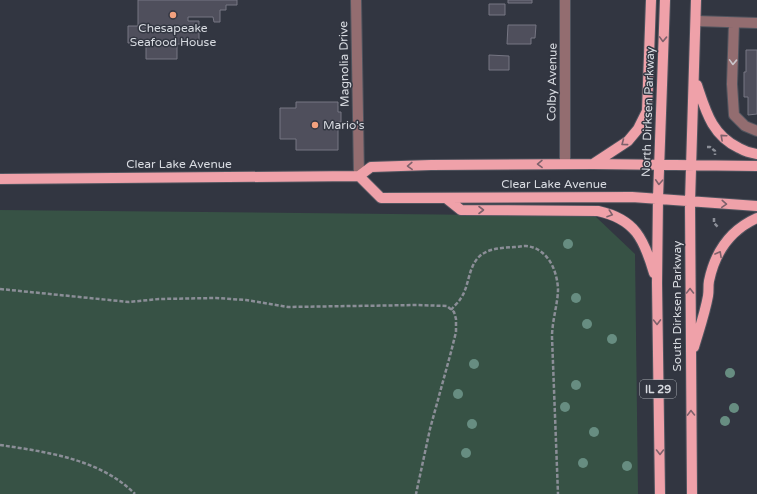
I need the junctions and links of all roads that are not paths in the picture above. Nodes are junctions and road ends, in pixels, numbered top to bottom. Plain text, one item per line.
1 (356, 0) edge
2 (565, 0) edge
3 (651, 0) edge
4 (664, 0) edge
5 (696, 0) edge
6 (696, 21) junction
7 (757, 22) edge
8 (734, 23) junction
9 (694, 78) junction
10 (757, 131) edge
11 (757, 154) edge
12 (564, 164) junction
13 (593, 164) junction
14 (660, 165) junction
15 (692, 165) junction
16 (757, 166) edge
17 (359, 176) junction
18 (0, 179) edge
19 (446, 198) junction
20 (658, 198) junction
21 (690, 202) junction
22 (757, 206) edge
23 (757, 218) edge
24 (658, 224) joint
25 (657, 283) junction
26 (691, 358) junction
27 (660, 494) edge
28 (692, 494) edge

1 - 17 street, Magnolia Drive
2 - 12 street, Colby Avenue
3 -> 13 main road
4 -> 14 main road, North Dirksen Parkway / IL 29
5 - 6 main road, IL 29
6 - 8 street
6 - 9 main road, IL 29
7 - 8 street
8 -> 10 street
11 -> 9 main road
9 - 15 main road, IL 29
12 - 13 main road, Clear Lake Avenue
12 -> 17 main road, Clear Lake Avenue
13 - 14 main road, Clear Lake Avenue
14 - 15 main road, Clear Lake Avenue
14 -> 20 main road, North Dirksen Parkway / IL 29
15 - 16 main road, Clear Lake Avenue
15 - 21 main road, South Dirksen Parkway / IL 29
17 - 18 main road, Clear Lake Avenue
17 - 19 main road, Clear Lake Avenue
19 - 20 main road, Clear Lake Avenue
19 -> 25 main road
20 - 21 main road, Clear Lake Avenue
20 - 24 main road, North Dirksen Parkway / IL 29
21 -> 22 main road, Clear Lake Avenue
26 -> 21 main road, South Dirksen Parkway / IL 29
26 -> 23 main road
24 - 25 main road, South Dirksen Parkway / IL 29
25 -> 27 main road, South Dirksen Parkway / IL 29
28 -> 26 main road, South Dirksen Parkway / IL 29

